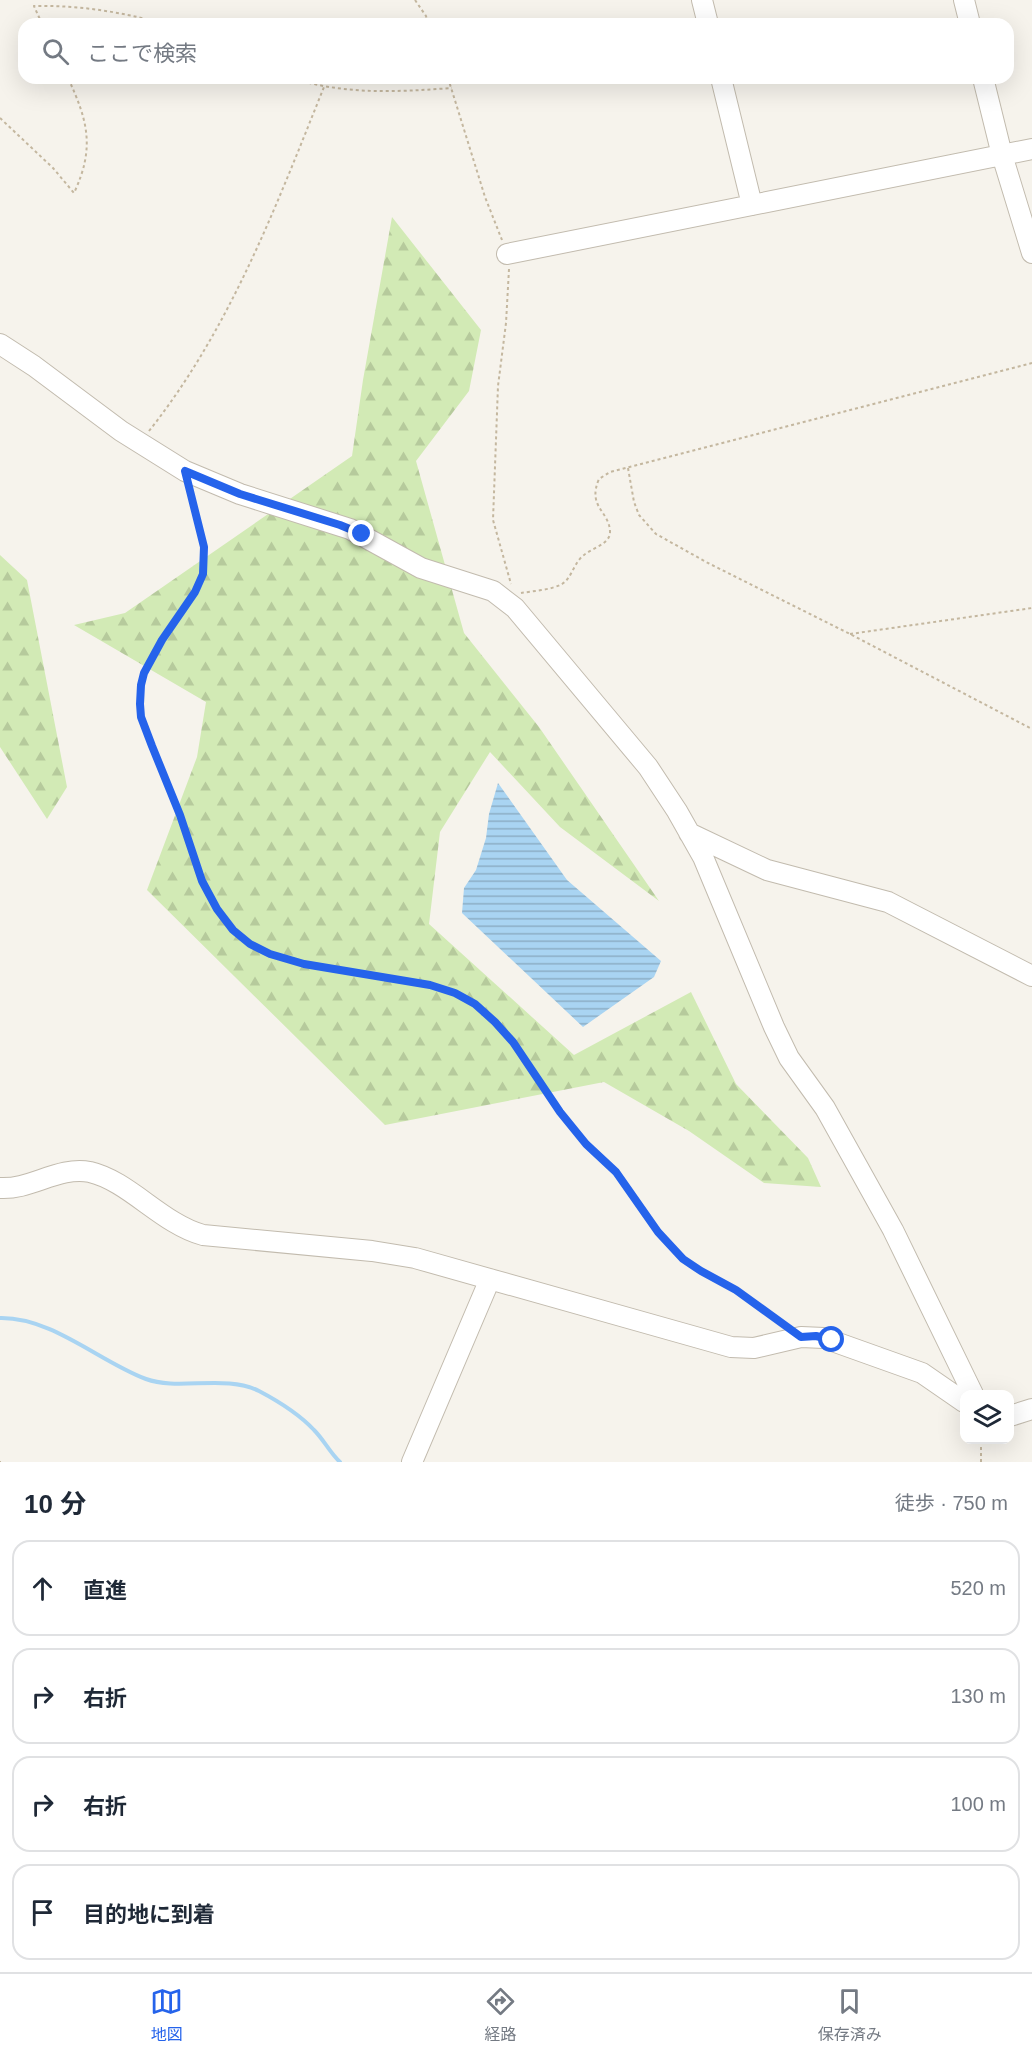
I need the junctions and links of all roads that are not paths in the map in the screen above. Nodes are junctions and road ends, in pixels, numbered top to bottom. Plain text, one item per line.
1 (702, 0) edge
2 (964, 0) edge
3 (706, 18) edge
4 (968, 18) edge
5 (722, 84) edge
6 (984, 84) edge
7 (1032, 149) edge
8 (1002, 155) junction
9 (752, 205) junction
10 (507, 254) road end
11 (1032, 254) edge
12 (0, 344) edge
13 (689, 833) junction
14 (1032, 975) edge
15 (0, 1188) edge
16 (490, 1279) junction
17 (971, 1390) edge
18 (960, 1399) edge
19 (1032, 1409) edge
20 (1014, 1415) edge
21 (412, 1462) edge

1 - 3 street
2 - 4 street
5 - 9 street
6 - 8 street
7 - 8 street
8 - 9 street
8 - 11 street
9 - 10 street
12 - 13 street
13 - 14 street
13 - 17 street
15 - 16 street
16 - 18 street
16 - 21 street
19 - 20 street

